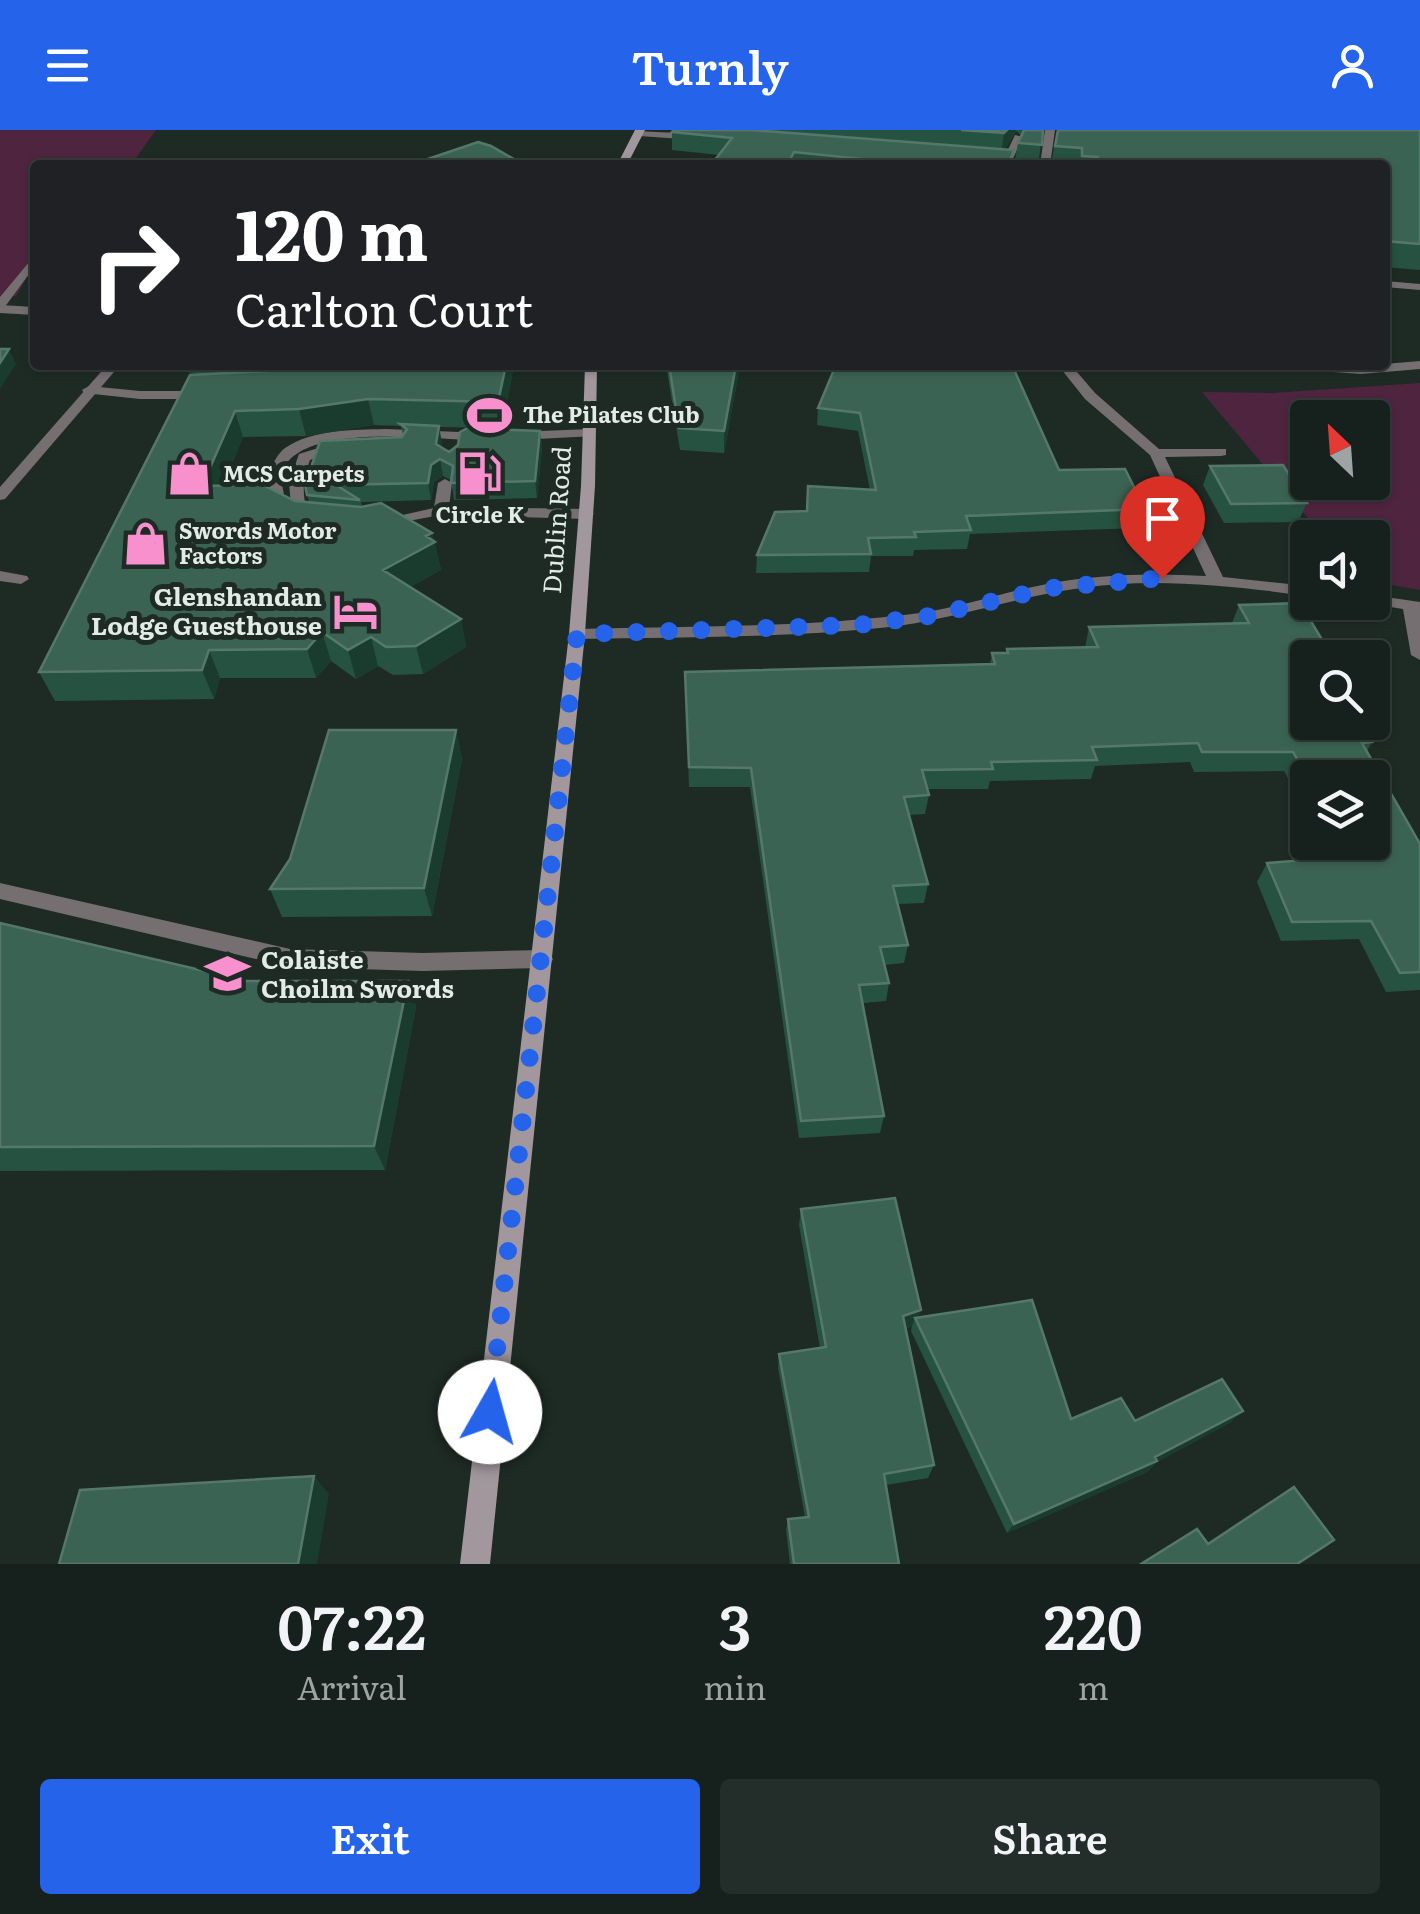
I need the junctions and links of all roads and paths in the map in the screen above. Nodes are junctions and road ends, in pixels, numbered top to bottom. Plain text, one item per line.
1 (1050, 130) edge
2 (640, 131) edge
3 (1018, 137) edge
4 (708, 138) edge
5 (625, 160) edge
6 (1007, 160) edge
7 (1045, 160) edge
8 (30, 265) edge
9 (1390, 284) edge
10 (1420, 286) edge
11 (0, 307) edge
12 (30, 310) edge
13 (1420, 365) edge
14 (1390, 368) edge
15 (109, 370) edge
16 (591, 370) edge
17 (1068, 370) edge
18 (90, 390) junction
19 (227, 394) edge
20 (590, 433) junction
21 (1221, 452) dead end
22 (1156, 453) junction
23 (445, 484) edge
24 (0, 496) edge
25 (440, 511) junction
26 (586, 514) junction
27 (311, 522) edge
28 (368, 526) edge
29 (0, 576) edge
30 (21, 579) dead end
31 (1216, 579) junction
32 (1290, 589) edge
33 (1390, 603) edge
34 (1415, 606) edge
35 (577, 634) junction
36 (1420, 655) edge
37 (0, 890) edge
38 (542, 959) junction
39 (475, 1564) edge

1 - 7 street
2 - 4 street
2 - 5 main road
3 - 6 street
8 - 11 street
9 - 10 street
11 - 12 street
13 - 14 street
15 - 18 street
16 - 20 main road, Dublin Road
17 - 22 street
18 - 19 street
18 - 24 street
20 - 26 main road, Dublin Road
20 - 27 street
21 - 22 street
22 - 31 street
23 - 25 street
25 - 26 street
25 - 28 street
26 - 35 main road, Dublin Road
29 - 30 street
31 - 32 street
31 - 35 street
33 - 34 street
34 - 36 street
35 - 38 main road, Dublin Road
37 - 38 street
38 - 39 main road, Dublin Road

